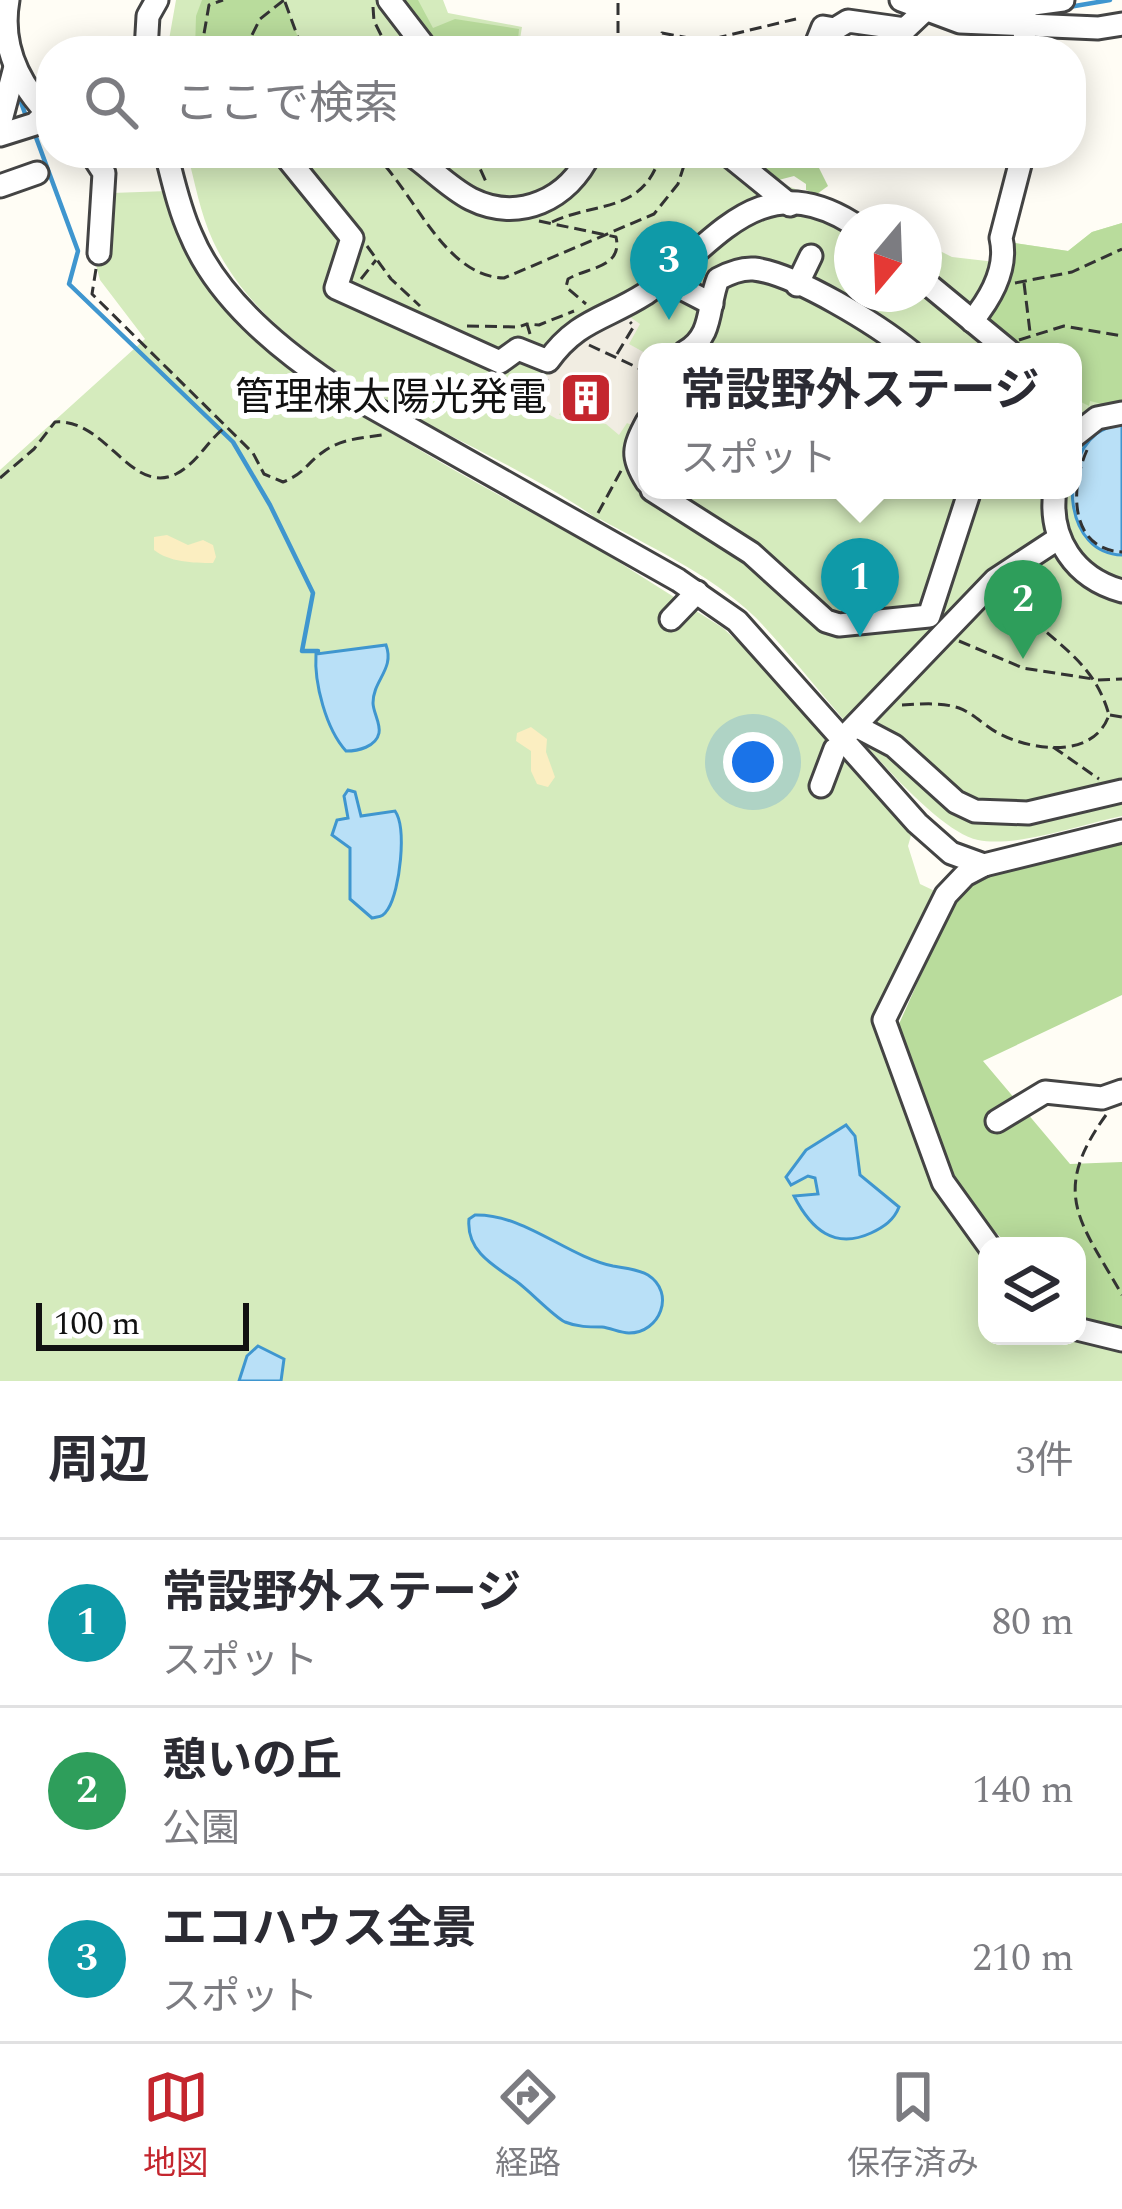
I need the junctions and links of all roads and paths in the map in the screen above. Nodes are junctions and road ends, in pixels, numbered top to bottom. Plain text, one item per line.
1 (8, 0) edge
2 (158, 0) edge
3 (223, 0) edge
4 (284, 0) edge
5 (374, 0) edge
6 (388, 0) edge
7 (618, 0) edge
8 (901, 0) edge
9 (1063, 0) edge
10 (930, 4) edge
11 (1025, 16) junction
12 (796, 19) dead end
13 (1122, 24) edge
14 (1069, 27) junction
15 (147, 36) edge
16 (204, 36) edge
17 (252, 36) edge
18 (297, 36) edge
19 (382, 36) edge
20 (416, 36) edge
21 (618, 36) edge
22 (725, 36) edge
23 (819, 36) edge
24 (1024, 36) edge
25 (1068, 36) edge
26 (15, 67) junction
27 (36, 97) edge
28 (36, 123) edge
29 (0, 124) edge
30 (0, 135) edge
31 (101, 168) edge
32 (170, 168) edge
33 (295, 168) edge
34 (389, 168) edge
35 (428, 168) edge
36 (479, 168) edge
37 (580, 168) edge
38 (656, 168) edge
39 (684, 168) edge
40 (744, 168) edge
41 (1018, 168) edge
42 (37, 172) dead end
43 (0, 185) edge
44 (790, 205) junction
45 (489, 206) junction
46 (528, 207) junction
47 (834, 215) edge
48 (551, 224) junction
49 (610, 234) junction
50 (352, 238) junction
51 (1122, 248) edge
52 (99, 253) joint
53 (811, 256) dead end
54 (376, 260) junction
55 (998, 274) junction
56 (668, 276) junction
57 (1024, 283) junction
58 (797, 285) junction
59 (352, 296) junction
60 (942, 296) edge
61 (712, 304) junction
62 (427, 310) dead end
63 (598, 317) junction
64 (973, 321) junction
65 (527, 324) dead end
66 (459, 325) dead end
67 (565, 325) junction
68 (1122, 325) edge
69 (1031, 334) junction
70 (1119, 335) edge
71 (696, 343) edge
72 (899, 343) edge
73 (999, 343) edge
74 (1019, 343) edge
75 (638, 367) edge
76 (1122, 413) edge
77 (1082, 415) edge
78 (224, 428) junction
79 (1095, 430) junction
80 (414, 431) junction
81 (1082, 434) edge
82 (638, 439) edge
83 (632, 450) junction
84 (638, 468) edge
85 (1082, 471) edge
86 (0, 478) edge
87 (667, 499) edge
88 (967, 499) edge
89 (1054, 499) edge
90 (1080, 499) edge
91 (594, 520) dead end
92 (1059, 538) junction
93 (1122, 552) edge
94 (998, 578) junction
95 (1122, 591) edge
96 (697, 592) junction
97 (671, 619) dead end
98 (945, 633) junction
99 (1095, 679) junction
100 (1122, 680) edge
101 (896, 705) dead end
102 (1108, 715) junction
103 (1122, 717) edge
104 (847, 736) junction
105 (1053, 747) junction
106 (821, 786) dead end
107 (1113, 786) edge
108 (1122, 831) edge
109 (984, 866) junction
110 (1116, 1094) edge
111 (998, 1121) dead end
112 (983, 1237) edge
113 (1122, 1295) edge
114 (1086, 1331) edge
115 (1122, 1340) edge

1 - 26 street
2 - 15 street
3 - 16 path
4 - 17 path
4 - 18 path
5 - 19 path
6 - 20 street
7 - 21 path
8 - 10 street
9 - 11 street
10 - 11 street
10 - 23 street
11 - 14 street
11 - 24 street
12 - 22 path
13 - 14 street
14 - 25 street
26 - 27 street
26 - 29 street
28 - 30 street
31 - 52 street
32 - 80 street
33 - 50 street
34 - 49 path
35 - 45 street
36 - 45 path
37 - 46 street
38 - 48 path
39 - 49 path
40 - 44 street
41 - 55 street
42 - 43 street
44 - 47 street
44 - 56 street
45 - 46 street
46 - 48 path
48 - 49 path
49 - 63 path
50 - 54 path
50 - 59 street
51 - 57 path
52 - 78 path
53 - 58 street
54 - 59 path
54 - 62 path
55 - 57 path
55 - 64 street
56 - 61 street
56 - 63 street
57 - 69 path
58 - 61 street
58 - 72 street
59 - 67 street
60 - 64 street
61 - 71 street
63 - 67 street
64 - 73 street
65 - 66 path
67 - 75 path
68 - 70 path
69 - 70 path
69 - 74 path
76 - 79 street
77 - 79 street
78 - 80 path
78 - 86 path
79 - 81 street
79 - 85 path
80 - 96 street
82 - 83 street
83 - 84 street
83 - 91 path
87 - 88 street
89 - 92 street
90 - 93 path
92 - 94 street
92 - 95 street
94 - 98 street
94 - 99 path
96 - 97 street
96 - 109 street
98 - 99 path
98 - 104 street
99 - 100 path
99 - 102 path
101 - 105 path
102 - 103 path
102 - 105 path
104 - 106 street
104 - 107 street
105 - 107 path
108 - 109 street
109 - 112 street
110 - 111 street
110 - 113 path
114 - 115 street

